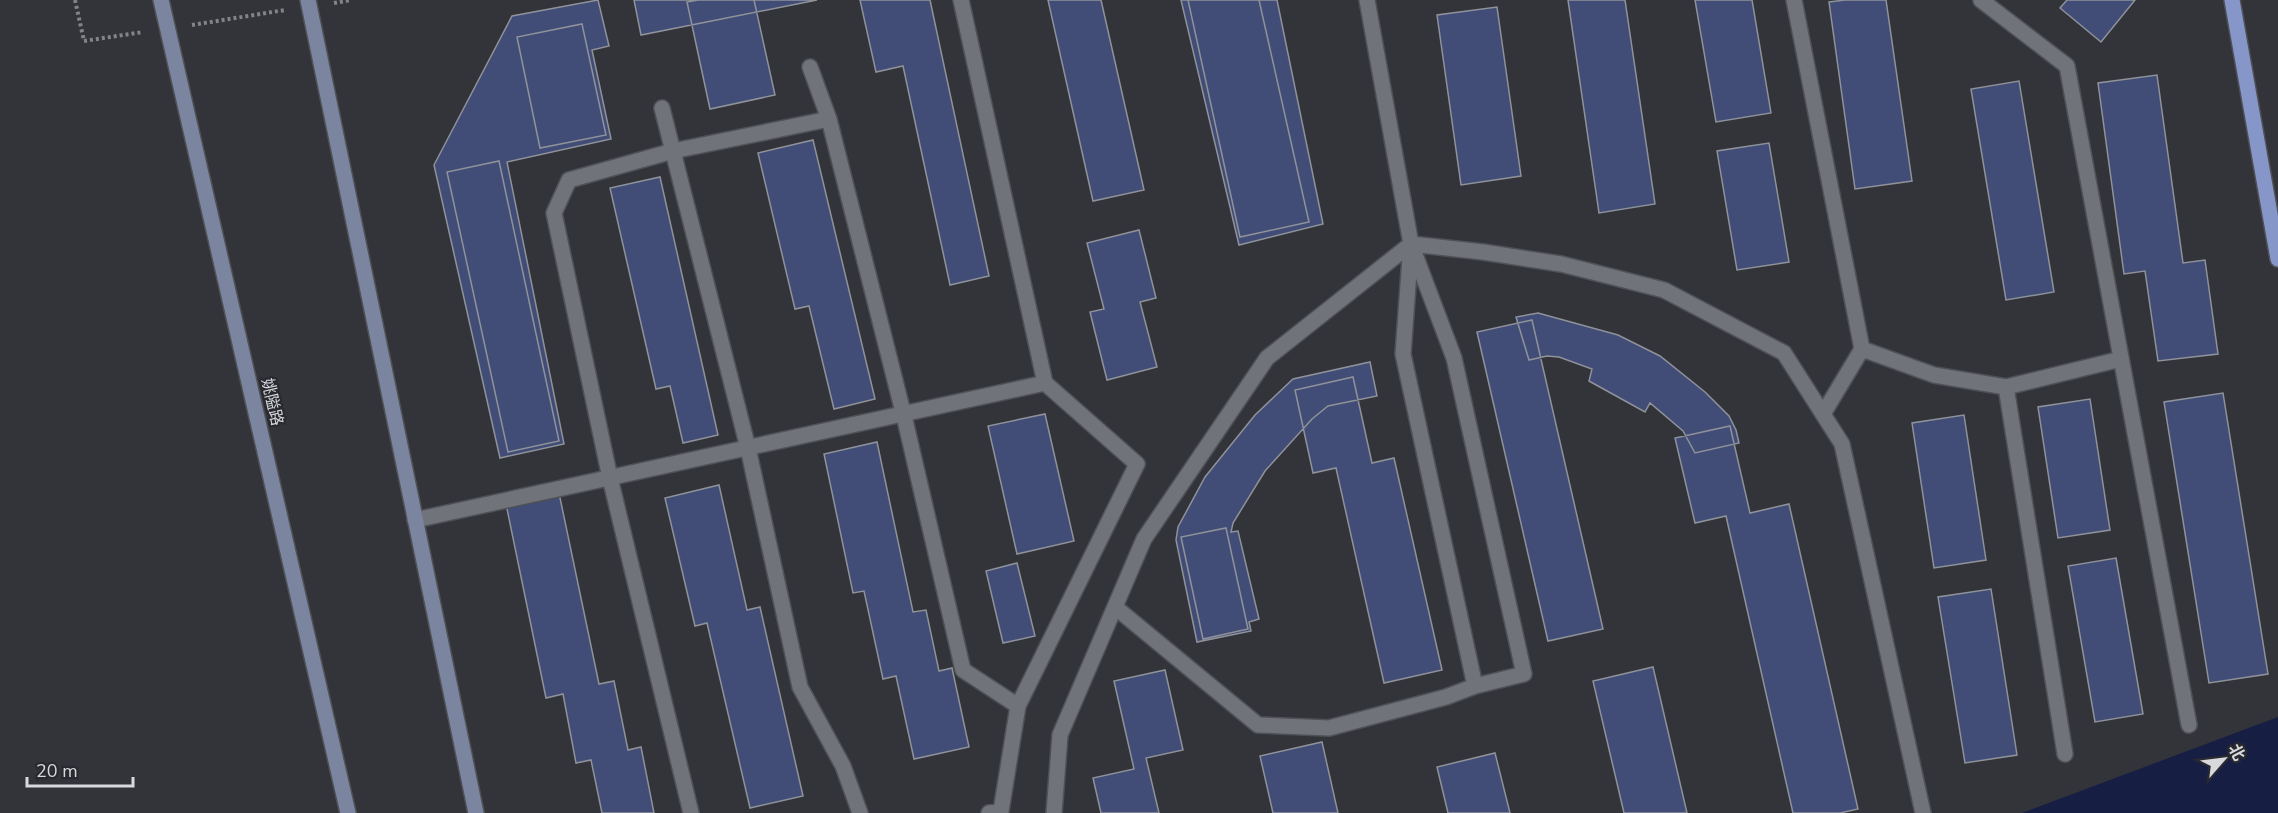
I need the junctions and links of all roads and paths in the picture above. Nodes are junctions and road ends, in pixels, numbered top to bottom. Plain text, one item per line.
1 (75, 0) edge
2 (161, 0) edge
3 (351, 0) edge
4 (961, 0) edge
5 (1367, 0) edge
6 (1794, 0) edge
7 (1981, 0) edge
8 (2232, 0) edge
9 (308, 3) edge
10 (168, 28) junction
11 (810, 68) dead end
12 (662, 108) dead end
13 (829, 119) junction
14 (673, 151) junction
15 (1412, 244) junction
16 (2278, 259) edge
17 (1862, 349) junction
18 (2121, 359) junction
19 (1045, 383) junction
20 (2006, 387) junction
21 (903, 414) junction
22 (1823, 414) junction
23 (748, 448) junction
24 (610, 478) junction
25 (415, 520) junction
26 (1115, 607) junction
27 (1475, 686) junction
28 (1018, 706) junction
29 (2189, 725) dead end
30 (2065, 754) dead end
31 (348, 813) edge
32 (476, 813) edge
33 (692, 813) edge
34 (860, 813) edge
35 (988, 813) edge
36 (1054, 813) edge
37 (1923, 813) edge

1 - 10 path
2 - 10 main road, 姚隘路
3 - 9 path
4 - 19 lane
5 - 15 lane
6 - 17 lane
7 - 18 lane
8 - 16 main road
9 - 10 path
9 - 25 main road
10 - 31 main road, 姚隘路
11 - 13 lane
12 - 14 lane
13 - 14 lane
13 - 21 lane
14 - 23 lane
14 - 24 lane
15 - 22 lane
15 - 26 lane
15 - 27 lane
15 - 27 lane
17 - 20 lane
17 - 22 lane
18 - 20 lane
18 - 29 lane
19 - 21 lane
19 - 28 lane
20 - 30 lane
21 - 23 lane
21 - 28 lane
22 - 37 lane
23 - 24 lane
23 - 34 lane
24 - 25 lane
24 - 33 lane
25 - 32 main road
26 - 27 lane
26 - 36 lane
28 - 35 lane

